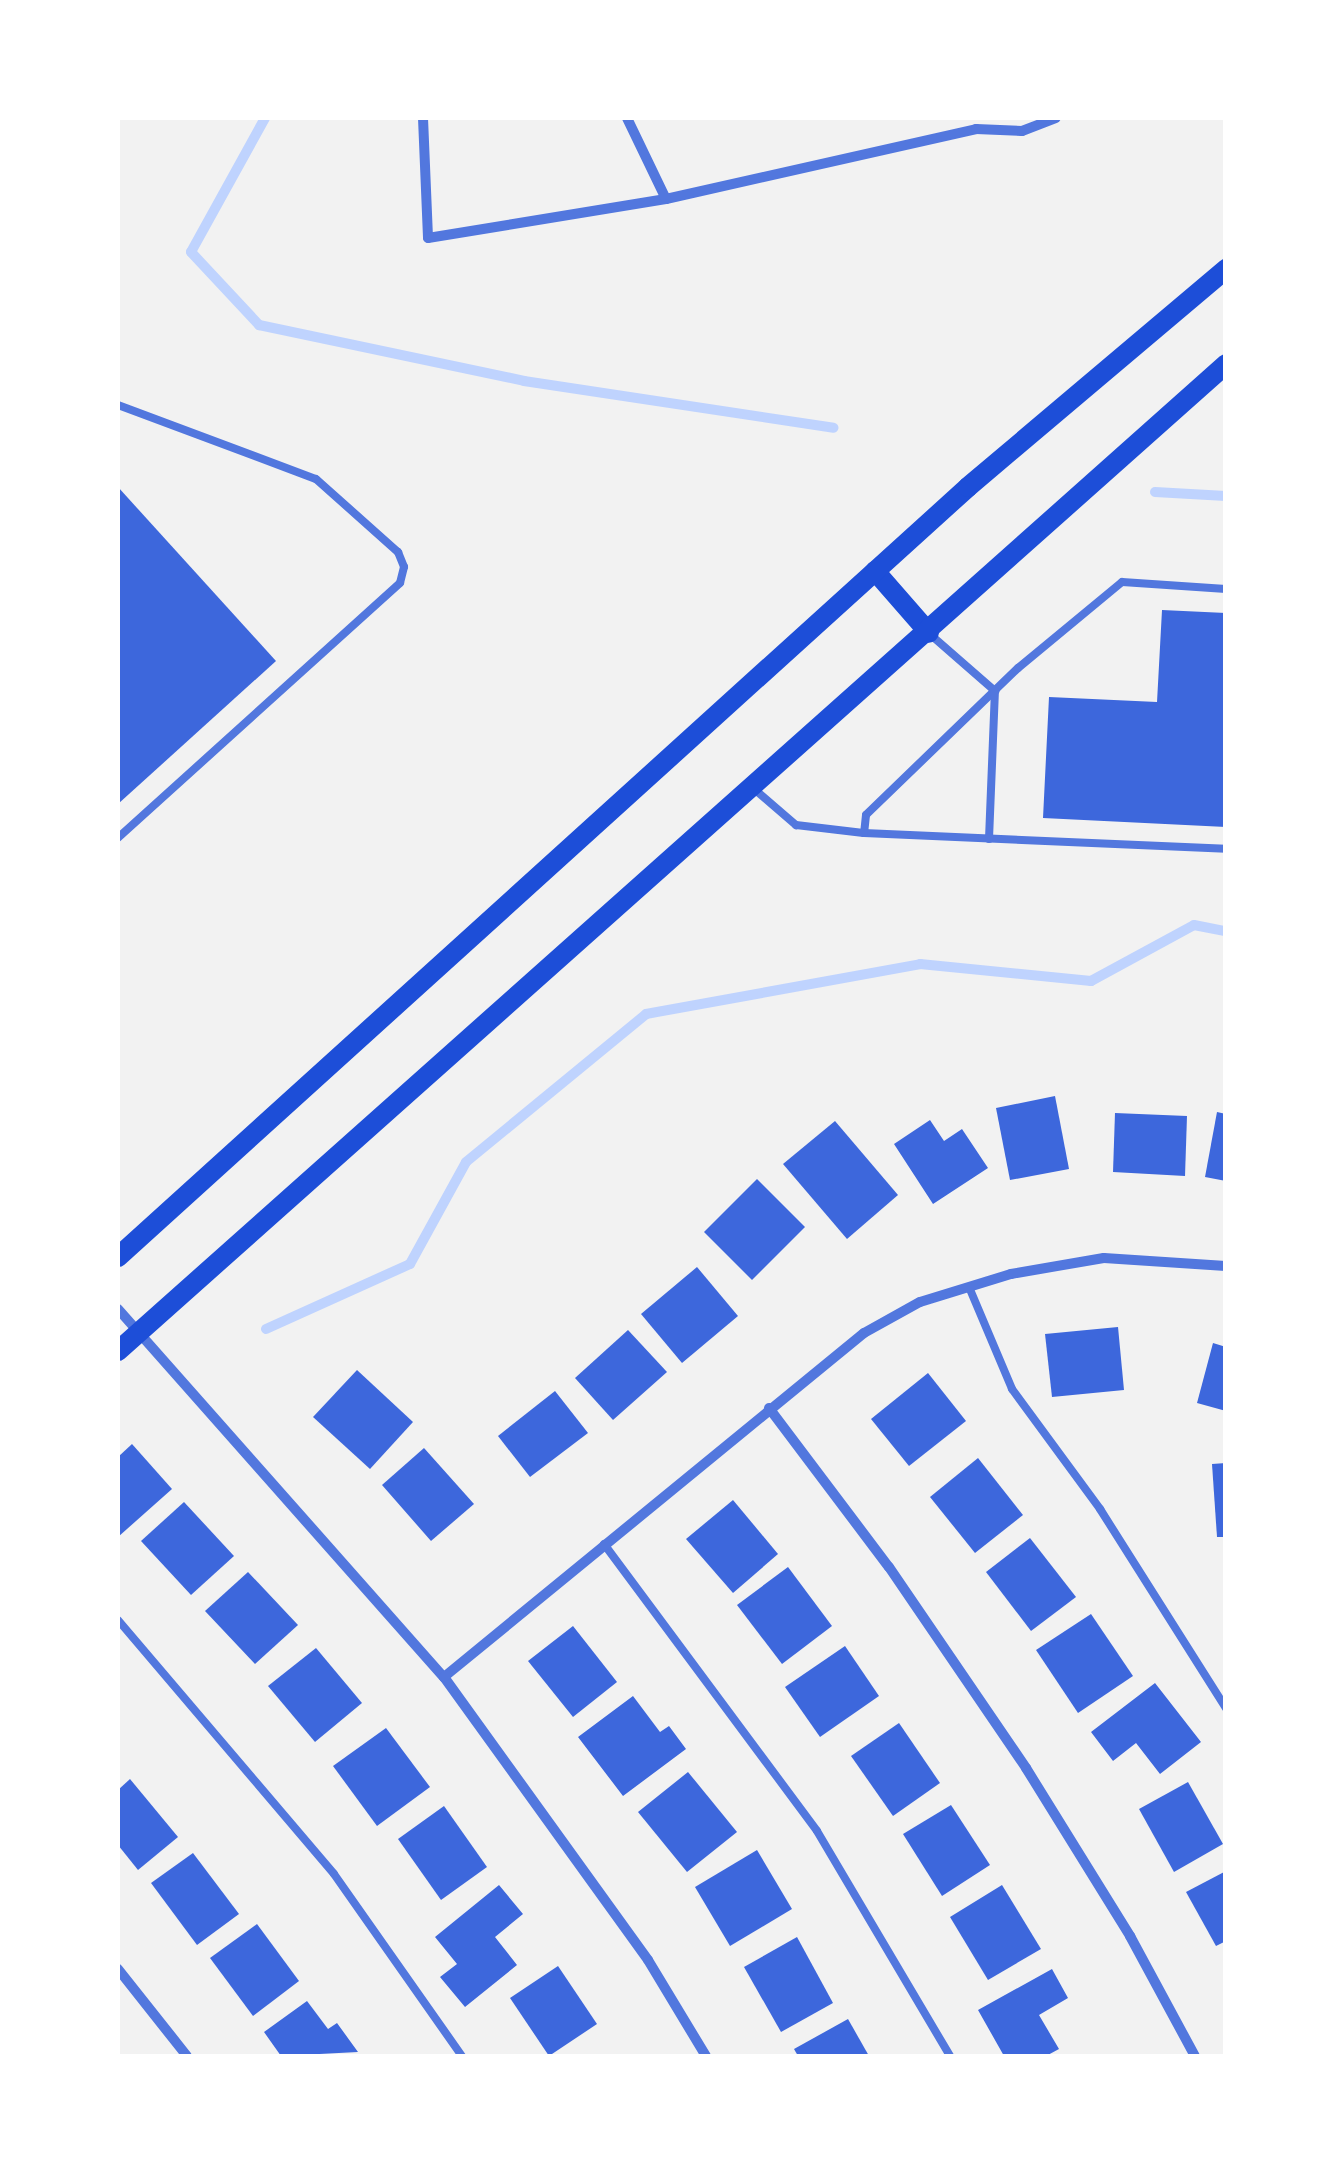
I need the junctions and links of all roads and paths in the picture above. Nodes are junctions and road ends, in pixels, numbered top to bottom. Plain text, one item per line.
1 (423, 118) edge
2 (627, 118) edge
3 (1056, 118) edge
4 (973, 123) edge
5 (666, 199) junction
6 (1226, 269) edge
7 (1226, 364) edge
8 (118, 405) edge
9 (874, 571) junction
10 (1226, 588) edge
11 (928, 633) junction
12 (995, 691) junction
13 (753, 788) junction
14 (864, 833) junction
15 (118, 838) edge
16 (988, 839) junction
17 (1226, 850) edge
18 (118, 1257) edge
19 (1226, 1266) edge
20 (968, 1287) junction
21 (118, 1309) edge
22 (140, 1332) junction
23 (118, 1352) edge
24 (769, 1408) junction
25 (604, 1544) junction
26 (118, 1620) edge
27 (444, 1677) junction
28 (1226, 1708) edge
29 (118, 1969) edge
30 (187, 2056) edge
31 (462, 2056) edge
32 (706, 2056) edge
33 (950, 2056) edge
34 (1195, 2056) edge

1 - 5 street
2 - 5 street
3 - 4 street
4 - 5 street
6 - 9 main road
7 - 11 main road
8 - 15 lane
9 - 11 main road
9 - 18 main road
10 - 12 lane
11 - 12 lane
11 - 13 main road
12 - 14 lane
12 - 16 lane
13 - 14 lane
13 - 22 main road
14 - 16 lane
16 - 17 lane
19 - 20 street
20 - 24 street
20 - 28 lane
21 - 22 street
22 - 23 main road
22 - 27 street
24 - 25 street
24 - 34 street
25 - 27 street
25 - 33 lane
26 - 31 lane
27 - 32 street
29 - 30 street

